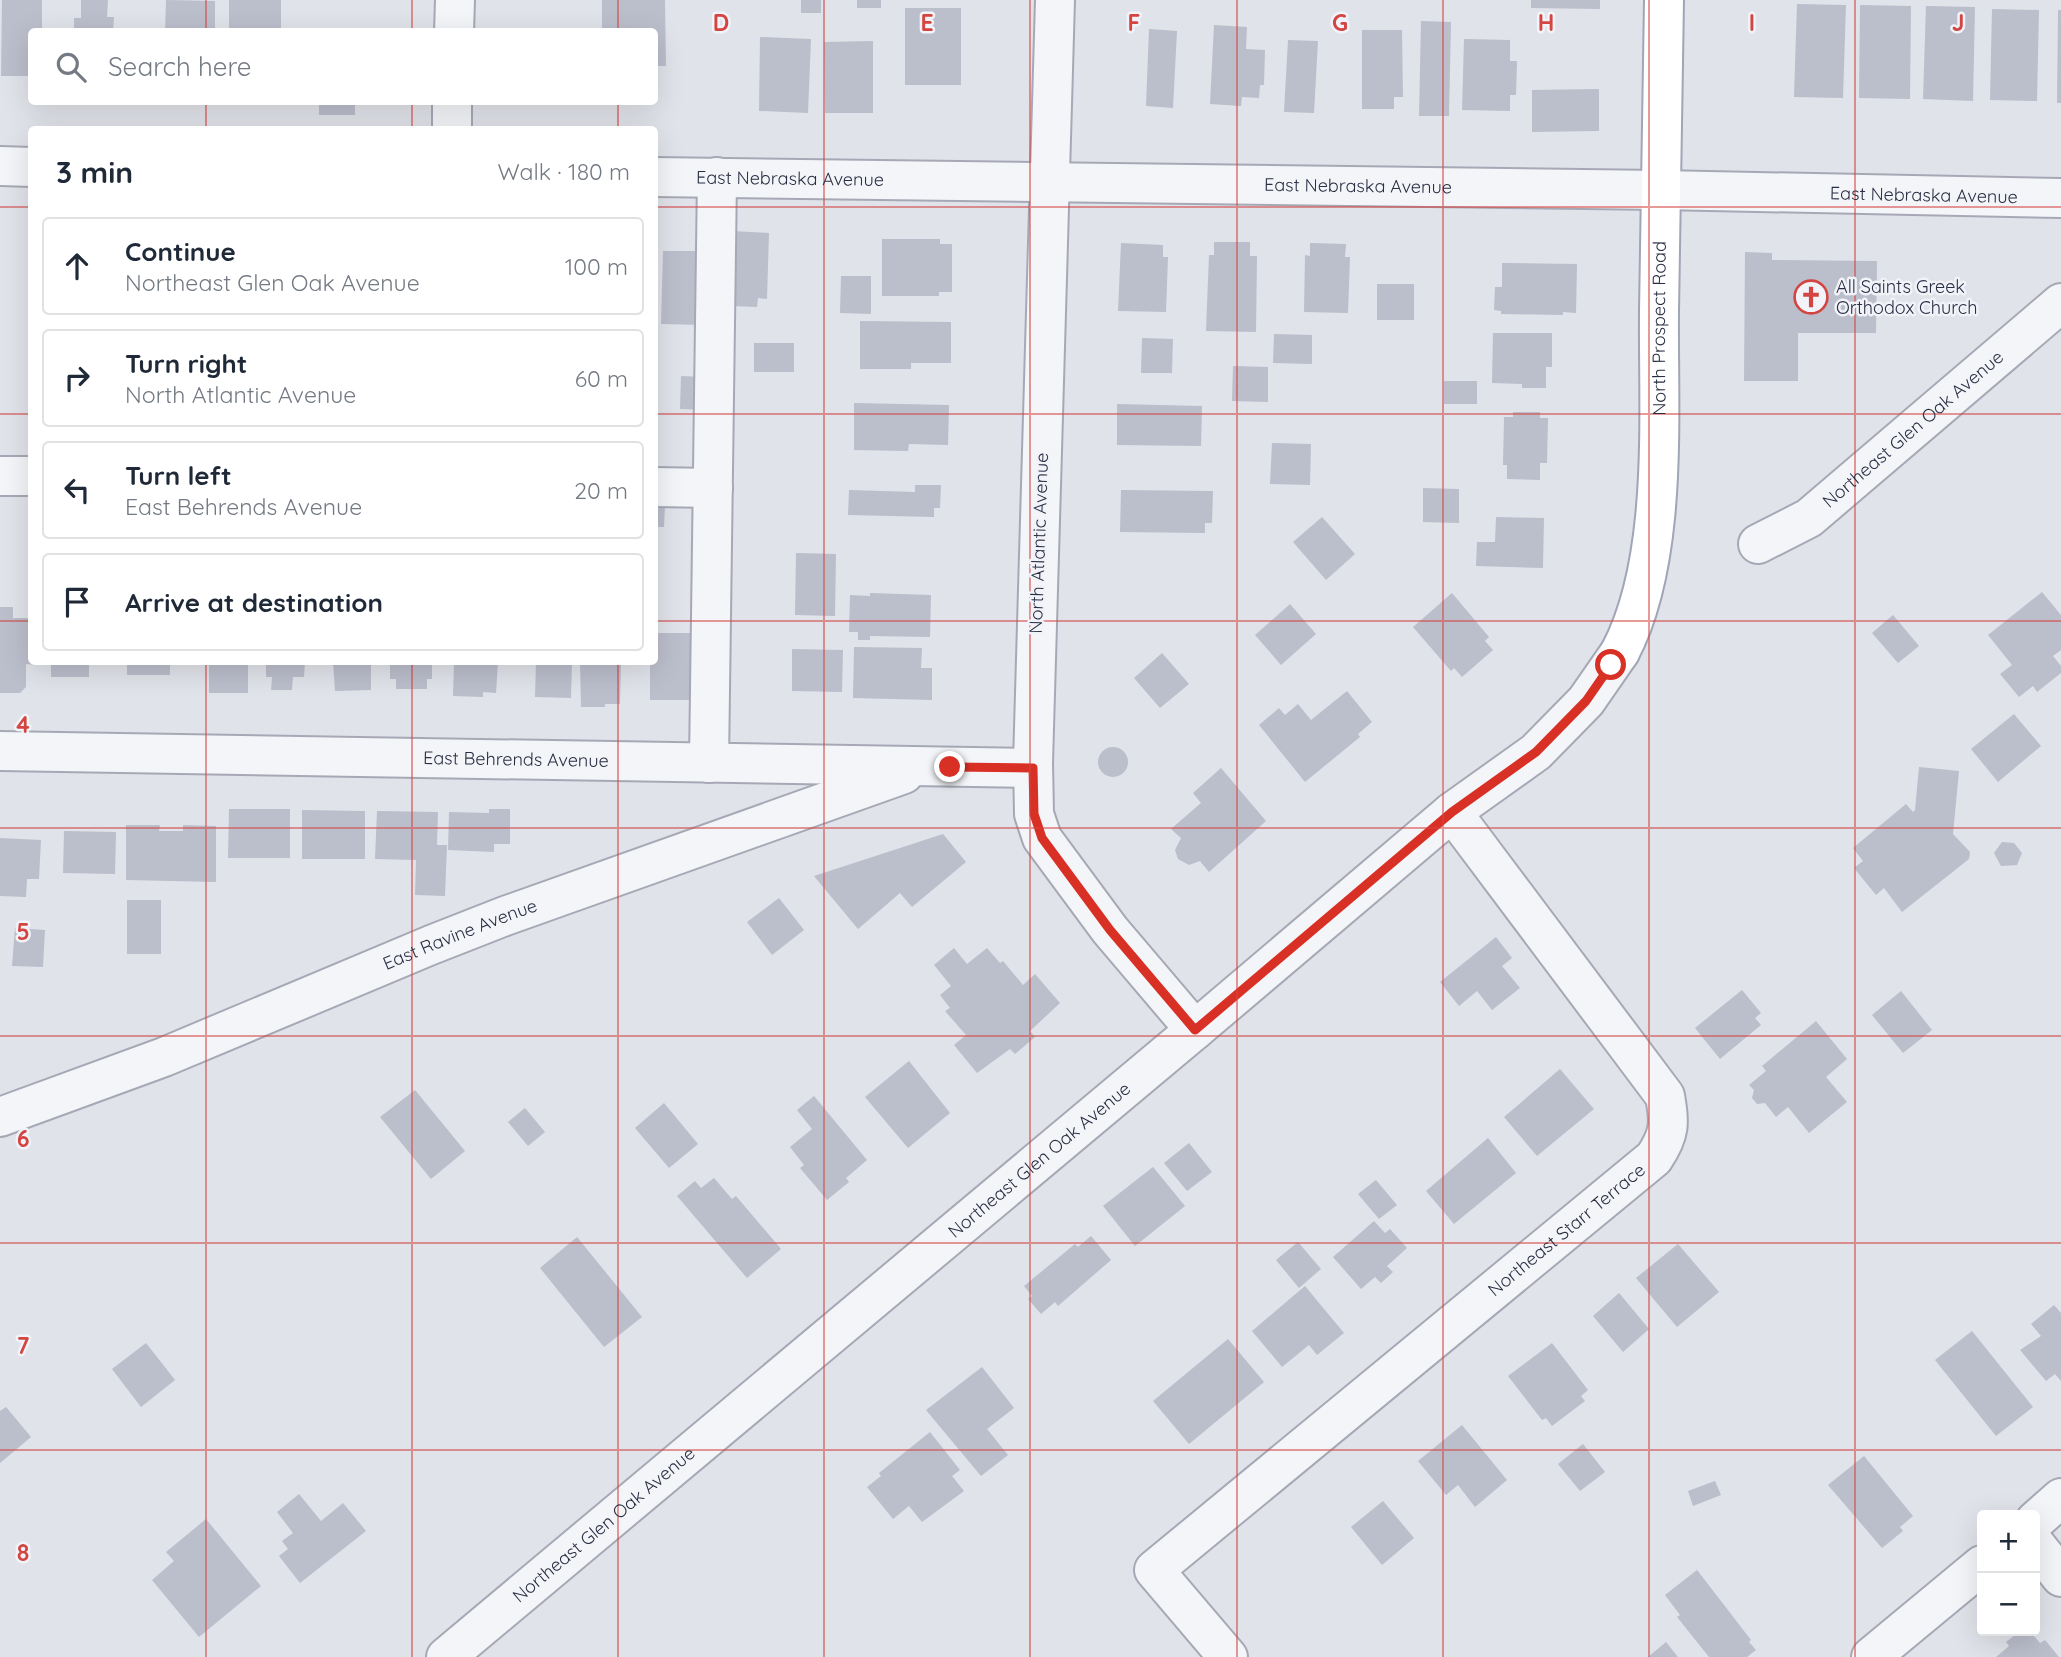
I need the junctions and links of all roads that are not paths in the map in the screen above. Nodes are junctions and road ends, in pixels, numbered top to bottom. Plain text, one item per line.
1 (455, 0) edge
2 (1055, 0) edge
3 (1664, 0) edge
4 (454, 28) edge
5 (452, 105) edge
6 (452, 126) edge
7 (0, 166) edge
8 (28, 167) edge
9 (658, 177) edge
10 (717, 177) junction
11 (1050, 182) junction
12 (1661, 190) junction
13 (2061, 198) edge
14 (2061, 303) edge
15 (0, 476) edge
16 (28, 477) edge
17 (658, 487) edge
18 (713, 488) junction
19 (1758, 544) dead end
20 (1620, 652) joint
21 (0, 751) edge
22 (709, 763) junction
23 (926, 766) junction
24 (1033, 768) junction
25 (1452, 812) junction
26 (1195, 1030) junction
27 (0, 1117) edge
28 (2061, 1498) edge
29 (2040, 1517) edge
30 (2040, 1550) edge
31 (1977, 1568) edge
32 (2061, 1577) edge
33 (446, 1657) edge
34 (1228, 1657) edge
35 (1871, 1657) edge

1 - 4 street
2 - 11 street, North Atlantic Avenue
3 - 12 main road, North Prospect Road
5 - 6 street
7 - 8 street
9 - 10 street, East Nebraska Avenue
10 - 11 street, East Nebraska Avenue
10 - 18 street
11 - 12 street, East Nebraska Avenue
11 - 24 street, North Atlantic Avenue
12 - 13 street, East Nebraska Avenue
12 - 20 main road, North Prospect Road
14 - 19 street, Northeast Glen Oak Avenue
15 - 16 street
17 - 18 street
18 - 22 street
20 - 25 street, Northeast Glen Oak Avenue
21 - 22 street, East Behrends Avenue
22 - 23 street, East Behrends Avenue
23 - 24 street, East Behrends Avenue
23 - 27 street, East Ravine Avenue
24 - 26 street, North Atlantic Avenue
25 - 26 street, Northeast Glen Oak Avenue
25 - 34 street, Northeast Starr Terrace
26 - 33 street, Northeast Glen Oak Avenue
28 - 29 street
30 - 32 street
31 - 35 street

